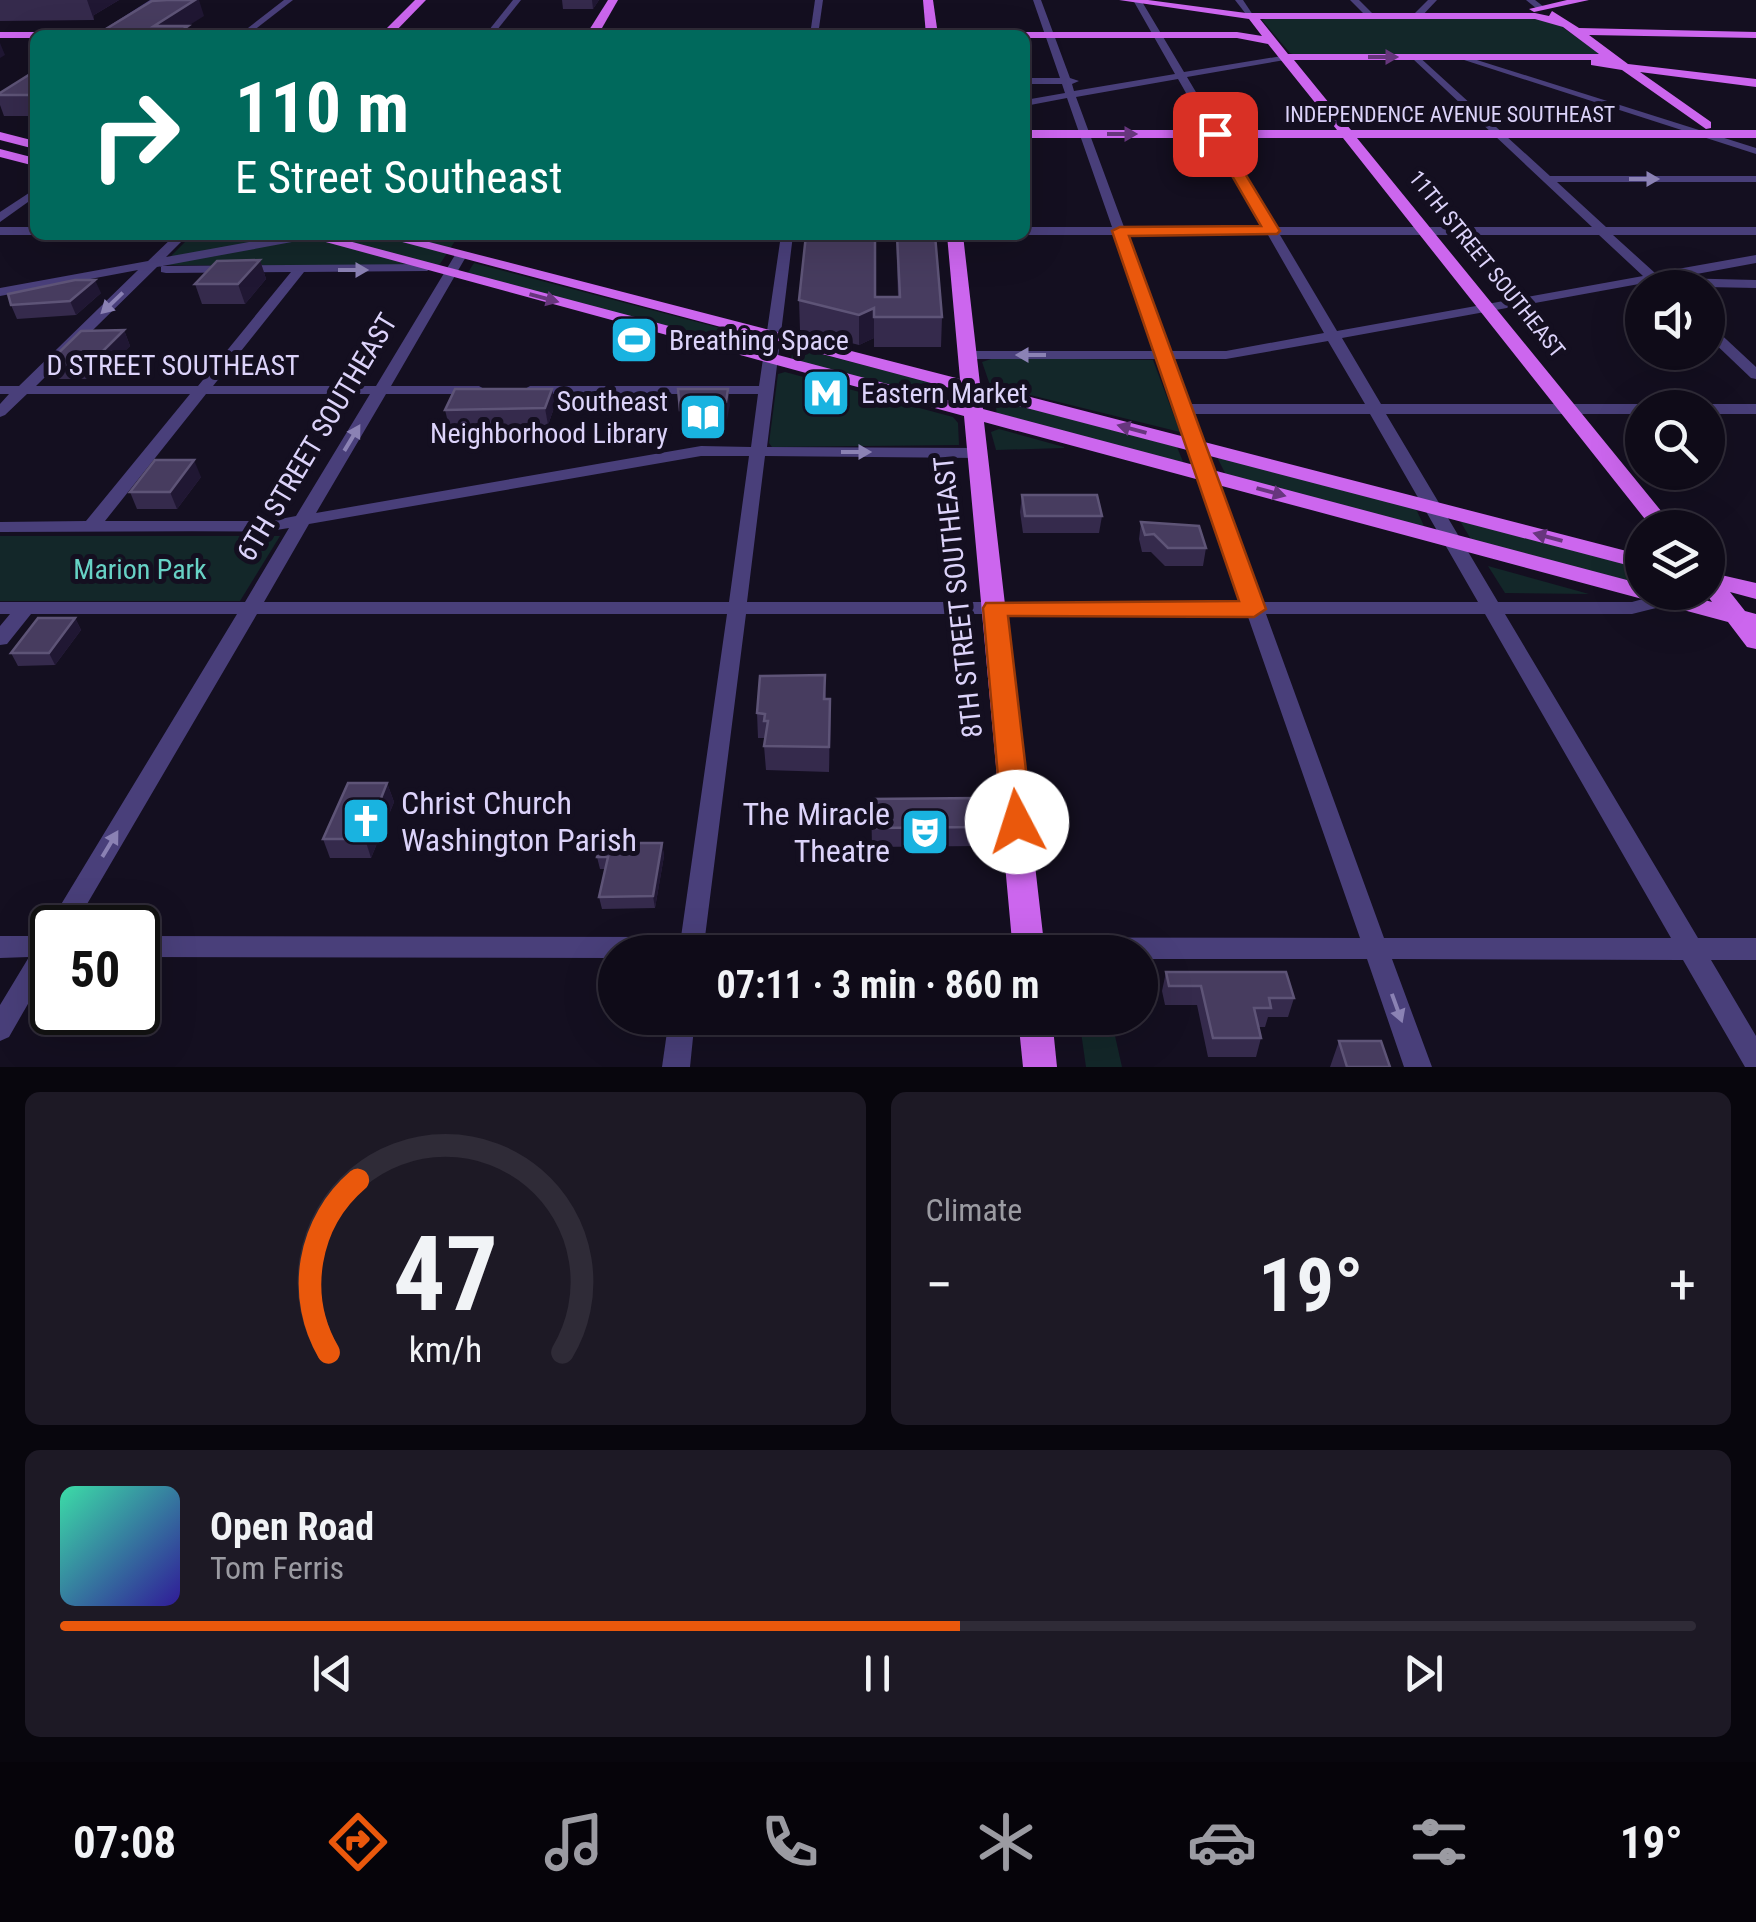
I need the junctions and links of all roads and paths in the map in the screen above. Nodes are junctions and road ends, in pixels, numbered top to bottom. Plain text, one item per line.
1 (156, 0) edge
2 (289, 0) edge
3 (421, 0) edge
4 (517, 0) edge
5 (613, 0) edge
6 (819, 0) edge
7 (928, 0) edge
8 (1037, 0) edge
9 (1124, 0) edge
10 (1240, 0) edge
11 (1354, 0) edge
12 (1433, 0) edge
13 (1584, 0) edge
14 (1138, 1) edge
15 (1535, 3) edge
16 (1252, 16) junction
17 (1371, 16) junction
18 (1417, 16) junction
19 (1496, 16) junction
20 (107, 30) edge
21 (250, 30) edge
22 (391, 30) edge
23 (492, 30) edge
24 (595, 30) edge
25 (815, 30) edge
26 (931, 30) edge
27 (1577, 33) junction
28 (0, 35) edge
29 (30, 35) edge
30 (1030, 35) edge
31 (1050, 35) junction
32 (1268, 35) junction
33 (1158, 36) junction
34 (1619, 36) junction
35 (1756, 36) edge
36 (1285, 57) junction
37 (1416, 57) junction
38 (1464, 57) junction
39 (1552, 57) junction
40 (1612, 57) junction
41 (1626, 67) junction
42 (1181, 74) junction
43 (1030, 81) edge
44 (1066, 81) junction
45 (1755, 83) edge
46 (1131, 84) junction
47 (1071, 95) junction
48 (1030, 102) edge
49 (1704, 130) junction
50 (1030, 134) edge
51 (1084, 134) junction
52 (1215, 134) junction
53 (1346, 134) junction
54 (1497, 134) junction
55 (30, 135) edge
56 (1, 141) edge
57 (30, 145) edge
58 (1753, 146) edge
59 (30, 159) edge
60 (1546, 179) junction
61 (1756, 179) edge
62 (30, 196) edge
63 (0, 218) edge
64 (0, 231) edge
65 (30, 231) edge
66 (1030, 231) edge
67 (1120, 231) junction
68 (1272, 231) junction
69 (1426, 231) junction
70 (1602, 231) junction
71 (1756, 233) edge
72 (177, 240) edge
73 (281, 240) edge
74 (326, 240) edge
75 (403, 240) edge
76 (470, 240) edge
77 (786, 240) edge
78 (956, 240) edge
79 (461, 255) junction
80 (1756, 259) edge
81 (152, 264) junction
82 (419, 265) junction
83 (300, 270) junction
84 (1643, 270) edge
85 (1711, 270) edge
86 (450, 273) junction
87 (1725, 284) edge
88 (1756, 284) edge
89 (1625, 288) edge
90 (0, 292) edge
91 (1487, 307) junction
92 (1332, 335) junction
93 (774, 336) junction
94 (1725, 346) edge
95 (968, 355) junction
96 (1163, 355) junction
97 (771, 359) junction
98 (1756, 375) edge
99 (971, 387) junction
100 (0, 390) edge
101 (22, 390) junction
102 (202, 390) junction
103 (380, 390) junction
104 (496, 390) edge
105 (514, 390) edge
106 (767, 390) junction
107 (1569, 409) junction
108 (1625, 409) edge
109 (1725, 409) edge
110 (1756, 409) edge
111 (1183, 410) junction
112 (1376, 410) junction
113 (0, 412) edge
114 (974, 413) junction
115 (1196, 446) junction
116 (759, 451) junction
117 (977, 453) junction
118 (1206, 475) junction
119 (1434, 508) junction
120 (1650, 510) edge
121 (302, 522) junction
122 (0, 527) edge
123 (91, 527) junction
124 (1453, 541) junction
125 (1625, 558) edge
126 (1725, 584) edge
127 (1625, 587) edge
128 (1756, 591) edge
129 (1725, 597) edge
130 (0, 608) edge
131 (26, 608) junction
132 (250, 608) junction
133 (737, 608) junction
134 (995, 608) junction
135 (1492, 608) junction
136 (1625, 608) edge
137 (1254, 609) junction
138 (1712, 610) edge
139 (1746, 619) edge
140 (0, 639) edge
141 (1756, 641) edge
142 (74, 905) edge
143 (693, 935) edge
144 (1027, 935) edge
145 (30, 943) edge
146 (0, 947) edge
147 (160, 947) edge
148 (1756, 949) edge
149 (598, 950) edge
150 (1376, 950) junction
151 (1691, 950) junction
152 (1158, 951) edge
153 (30, 979) edge
154 (0, 1029) edge
155 (680, 1035) edge
156 (1037, 1035) edge
157 (1756, 1061) edge
158 (676, 1067) edge
159 (1040, 1067) edge
160 (1418, 1067) edge

1 - 20 street
2 - 21 street
3 - 22 main road
4 - 23 street
5 - 24 main road
6 - 25 street
7 - 26 main road
8 - 31 street
9 - 14 main road
10 - 16 street
11 - 17 street
12 - 18 street
13 - 15 main road
14 - 16 main road
14 - 33 street
15 - 19 main road
15 - 27 main road
16 - 17 main road
16 - 32 main road, 11TH STREET SOUTHEAST
17 - 18 main road
18 - 19 main road
19 - 27 main road
27 - 34 main road
27 - 34 main road
27 - 40 main road
28 - 29 main road
30 - 31 main road
31 - 33 main road
31 - 44 street
32 - 33 main road
32 - 36 main road, 11TH STREET SOUTHEAST
33 - 42 street
34 - 35 main road
36 -> 37 main road
36 - 42 street
36 - 53 main road, 11TH STREET SOUTHEAST
37 - 38 main road
37 - 54 street
38 - 39 main road
38 - 49 street
39 - 40 main road
39 - 41 main road
40 - 41 main road
41 - 45 main road
41 - 49 main road
42 - 46 street
42 - 52 street
43 - 44 street
44 - 46 street
44 - 47 street
46 - 47 street
47 - 48 street
47 - 51 street
49 - 54 main road, INDEPENDENCE AVENUE SOUTHEAST
49 - 58 street
49 - 58 main road, INDEPENDENCE AVENUE SOUTHEAST
50 - 51 main road, INDEPENDENCE AVENUE SOUTHEAST
51 -> 52 main road, INDEPENDENCE AVENUE SOUTHEAST
51 - 67 street
52 - 53 main road, INDEPENDENCE AVENUE SOUTHEAST
52 - 68 street
53 - 54 main road, INDEPENDENCE AVENUE SOUTHEAST
53 - 69 main road, 11TH STREET SOUTHEAST
54 - 60 street
55 - 56 main road
56 - 57 main road
56 - 59 main road
60 -> 61 street
60 - 70 street
62 - 63 street
64 - 65 street
66 - 67 street
67 - 68 street
67 - 96 street
68 - 69 street
68 - 92 street
69 - 70 street
69 - 91 main road, 11TH STREET SOUTHEAST
70 - 71 street
70 - 84 street
72 - 81 street
73 - 81 street
74 - 82 main road
75 - 79 main road
76 - 79 main road, 6TH STREET SOUTHEAST
77 - 93 street
78 - 95 main road, 8TH STREET SOUTHEAST
79 - 82 main road
79 - 86 street, 6TH STREET SOUTHEAST
79 - 93 main road
80 - 85 street
81 - 83 street
81 - 90 street
81 -> 101 street
83 -> 82 street
82 - 86 main road
83 - 102 street
86 -> 97 main road
86 - 103 street, 6TH STREET SOUTHEAST
87 - 88 street
89 - 91 street
91 - 92 street
91 - 107 main road, 11TH STREET SOUTHEAST
92 - 96 street
92 - 112 street
93 - 97 street
93 - 99 main road
94 - 98 street
96 -> 95 street
95 - 99 main road, 8TH STREET SOUTHEAST
96 - 111 street
97 - 106 street
97 - 114 main road
99 - 114 main road, 8TH STREET SOUTHEAST
115 -> 99 main road
100 - 101 street, D STREET SOUTHEAST
101 - 102 street, D STREET SOUTHEAST
101 - 113 street
102 - 103 street, D STREET SOUTHEAST
102 - 123 street
103 - 104 street, D STREET SOUTHEAST
121 -> 103 street, 6TH STREET SOUTHEAST
105 - 106 street
106 - 116 street
107 - 108 street
107 - 112 street
107 - 120 main road, 11TH STREET SOUTHEAST
109 - 110 street
111 - 112 street
111 - 115 street
112 - 119 street
114 - 117 main road, 8TH STREET SOUTHEAST
114 - 118 main road
115 - 118 street
115 - 119 main road
116 -> 117 street
116 - 121 street
116 - 133 street
117 - 134 main road, 8TH STREET SOUTHEAST
118 -> 124 main road
118 - 137 street
119 - 124 street
125 -> 119 main road
121 - 123 street
121 - 132 street, 6TH STREET SOUTHEAST
122 - 123 street
124 - 127 main road
124 - 135 street
126 - 128 main road
129 - 139 main road
130 - 131 street
131 - 132 street
131 - 140 street
132 - 133 street
142 -> 132 street, 6TH STREET SOUTHEAST
133 - 134 street
133 - 143 street
134 - 137 street
134 - 144 main road, 8TH STREET SOUTHEAST
135 - 136 street
135 - 137 street
135 - 151 street
137 - 150 street
138 - 139 main road
139 - 141 main road
145 - 146 street
147 - 149 street
148 - 151 street
150 - 151 street
150 - 152 street
150 -> 160 street
151 - 157 street
153 - 154 street, 6TH STREET SOUTHEAST
155 - 158 street
156 - 159 main road

